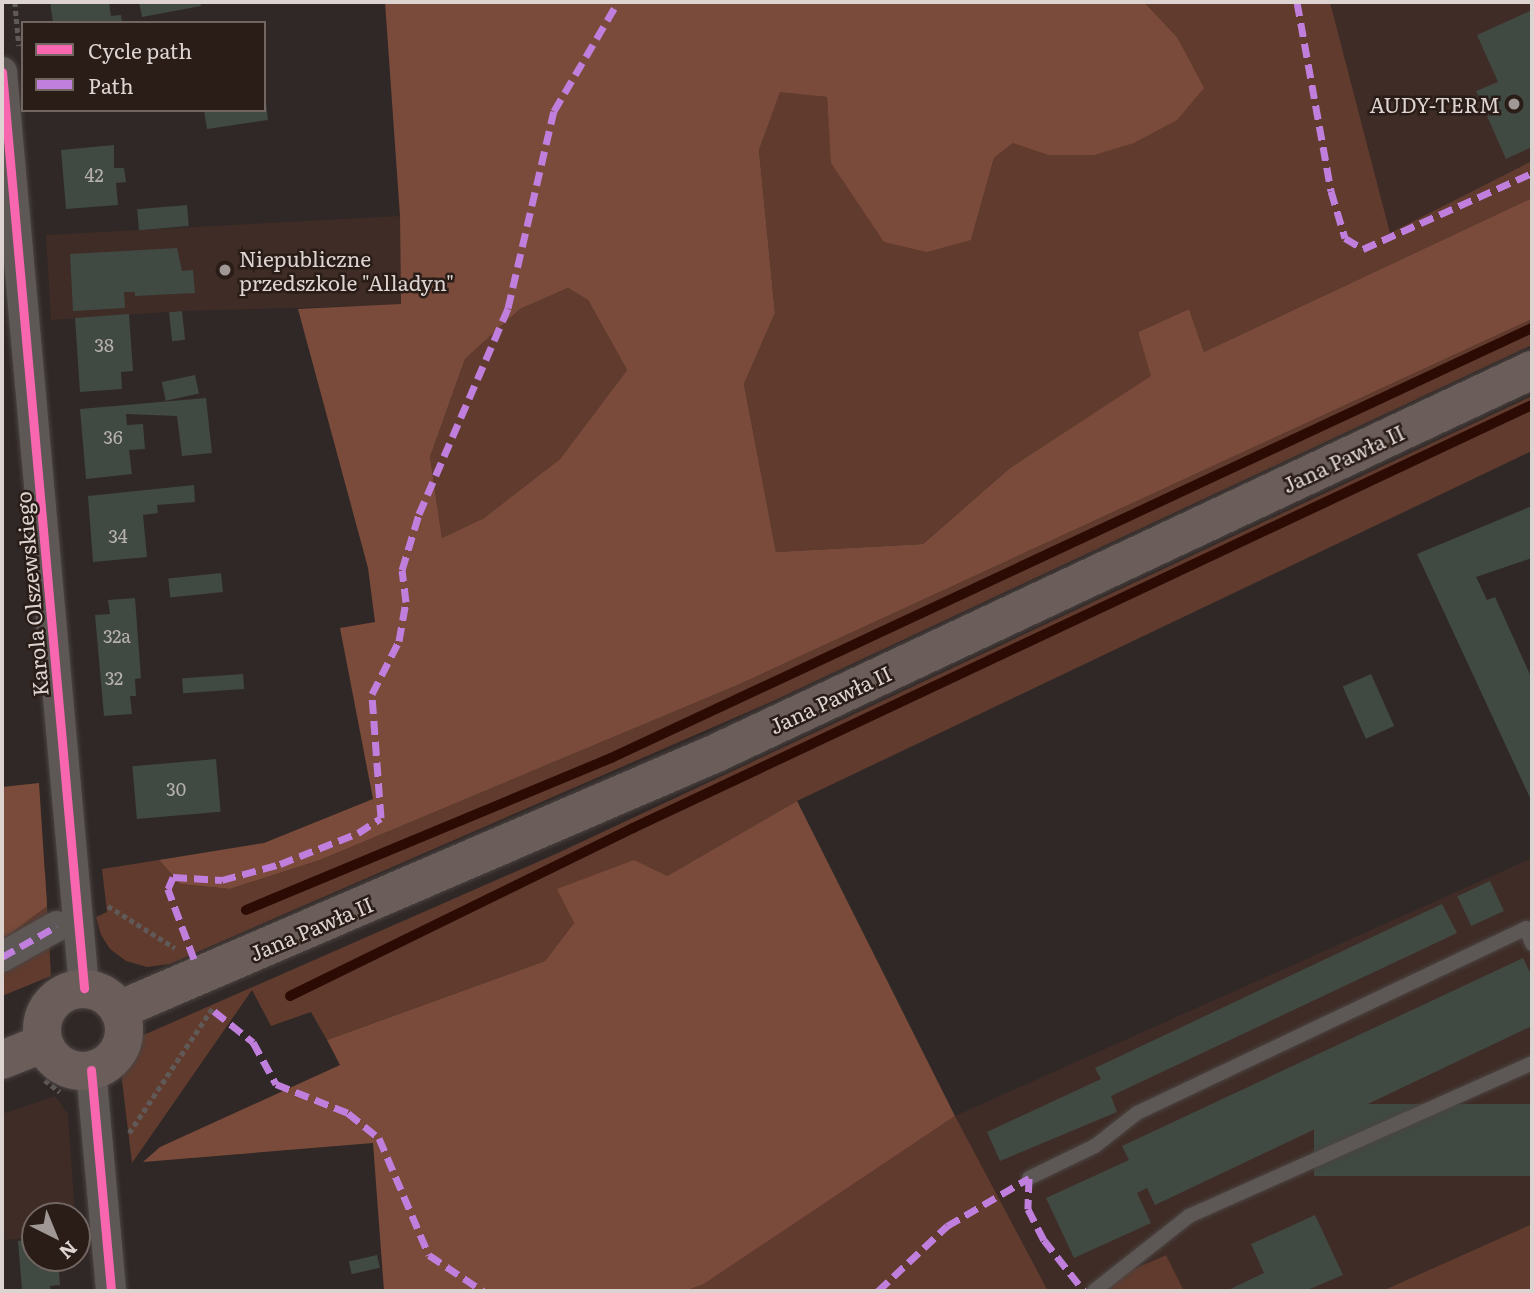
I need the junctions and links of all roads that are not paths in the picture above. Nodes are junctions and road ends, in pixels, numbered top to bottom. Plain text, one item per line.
1 (2, 72) edge
2 (1532, 370) edge
3 (57, 926) dead end
4 (1532, 944) edge
5 (2, 957) edge
6 (84, 988) junction
7 (119, 1010) junction
8 (41, 1059) junction
9 (2, 1060) edge
10 (1532, 1063) edge
11 (91, 1070) junction
12 (1030, 1178) dead end
13 (111, 1291) edge
14 (1094, 1291) edge

1 - 6 street, Karola Olszewskiego
2 - 7 main road, Jana Pawła II
3 - 5 street
4 - 12 lane
6 - 7 main road
6 - 8 main road
7 - 11 main road
8 - 9 main road
8 - 11 main road
10 - 14 lane
11 - 13 street

